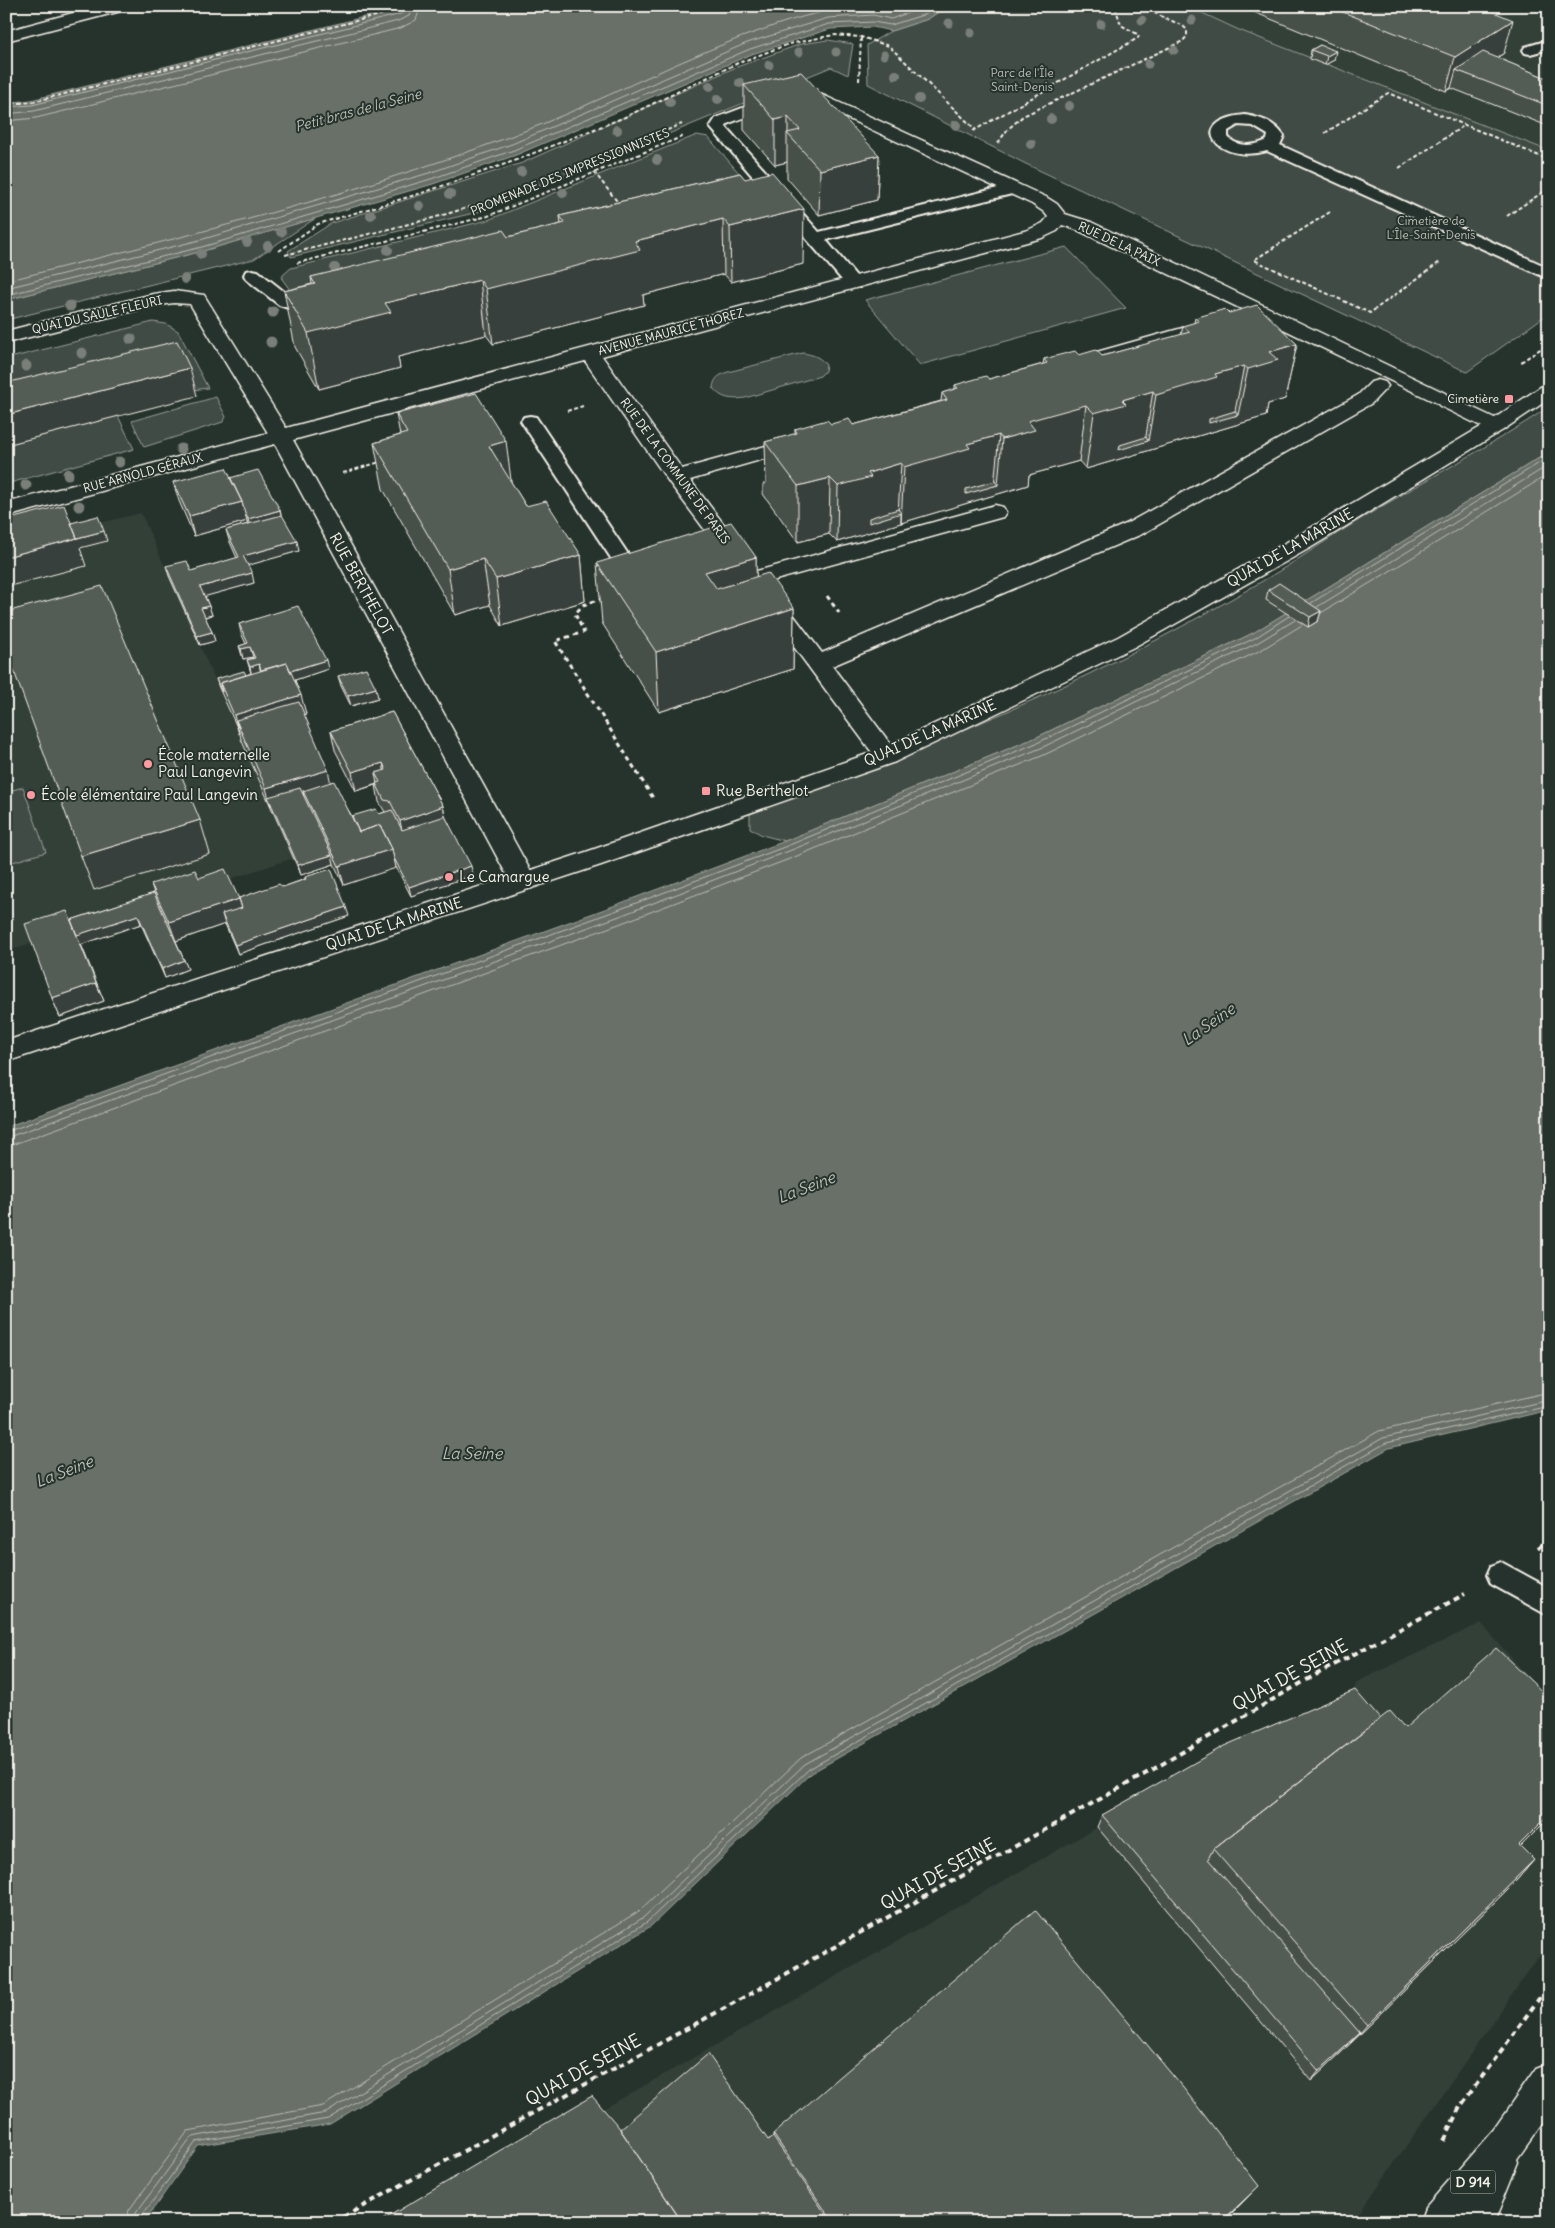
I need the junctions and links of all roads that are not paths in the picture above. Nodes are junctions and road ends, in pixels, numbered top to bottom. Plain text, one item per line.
1 (119, 6) edge
2 (6, 36) edge
3 (1549, 44) edge
4 (1530, 50) dead end
5 (803, 91) joint
6 (1276, 149) road end
7 (1014, 189) junction
8 (784, 203) junction
9 (766, 207) edge
10 (1058, 218) junction
11 (816, 238) junction
12 (1549, 274) edge
13 (252, 275) road end
14 (854, 283) junction
15 (189, 297) joint
16 (330, 314) edge
17 (1236, 318) edge
18 (6, 337) edge
19 (590, 354) junction
20 (1075, 364) edge
21 (1378, 386) dead end
22 (1549, 390) edge
23 (530, 421) road end
24 (1496, 426) junction
25 (280, 435) junction
26 (819, 436) edge
27 (677, 477) junction
28 (6, 510) edge
29 (995, 512) dead end
30 (658, 566) edge
31 (754, 579) junction
32 (818, 663) junction
33 (887, 756) junction
34 (523, 881) junction
35 (6, 1052) edge
36 (1501, 1575) road end
37 (1549, 1603) edge
38 (1549, 2082) edge
39 (1508, 2142) junction
40 (1439, 2222) edge
41 (1475, 2222) edge

1 - 2 street
3 - 4 lane
5 - 7 street, RUE DE LA PAIX
5 - 8 lane
6 - 12 lane
7 - 10 street, RUE DE LA PAIX
7 - 11 lane
8 - 9 lane
8 - 11 lane
10 - 14 street, AVENUE MAURICE THOREZ
10 - 24 street, RUE DE LA PAIX
11 - 14 lane
13 - 16 lane
14 - 19 street, AVENUE MAURICE THOREZ
15 - 18 street, QUAI DU SAULE FLEURI
15 - 25 street, RUE BERTHELOT
17 - 20 street
19 - 25 street, AVENUE MAURICE THOREZ
19 - 27 street, RUE DE LA COMMUNE DE PARIS
21 - 32 street
22 - 24 street, QUAI DE LA MARINE
23 - 30 lane
24 - 33 street, QUAI DE LA MARINE
25 - 28 street, RUE ARNOLD GÉRAUX
25 - 34 street, RUE BERTHELOT
26 - 27 street
27 - 31 street, RUE DE LA COMMUNE DE PARIS
29 - 31 street
31 - 32 street, RUE DE LA COMMUNE DE PARIS
32 - 33 street, RUE DE LA COMMUNE DE PARIS
33 - 34 street, QUAI DE LA MARINE
34 - 35 street, QUAI DE LA MARINE
36 - 37 lane
38 - 39 street, D 914
39 - 40 street, D 914
39 - 41 street, D 914

